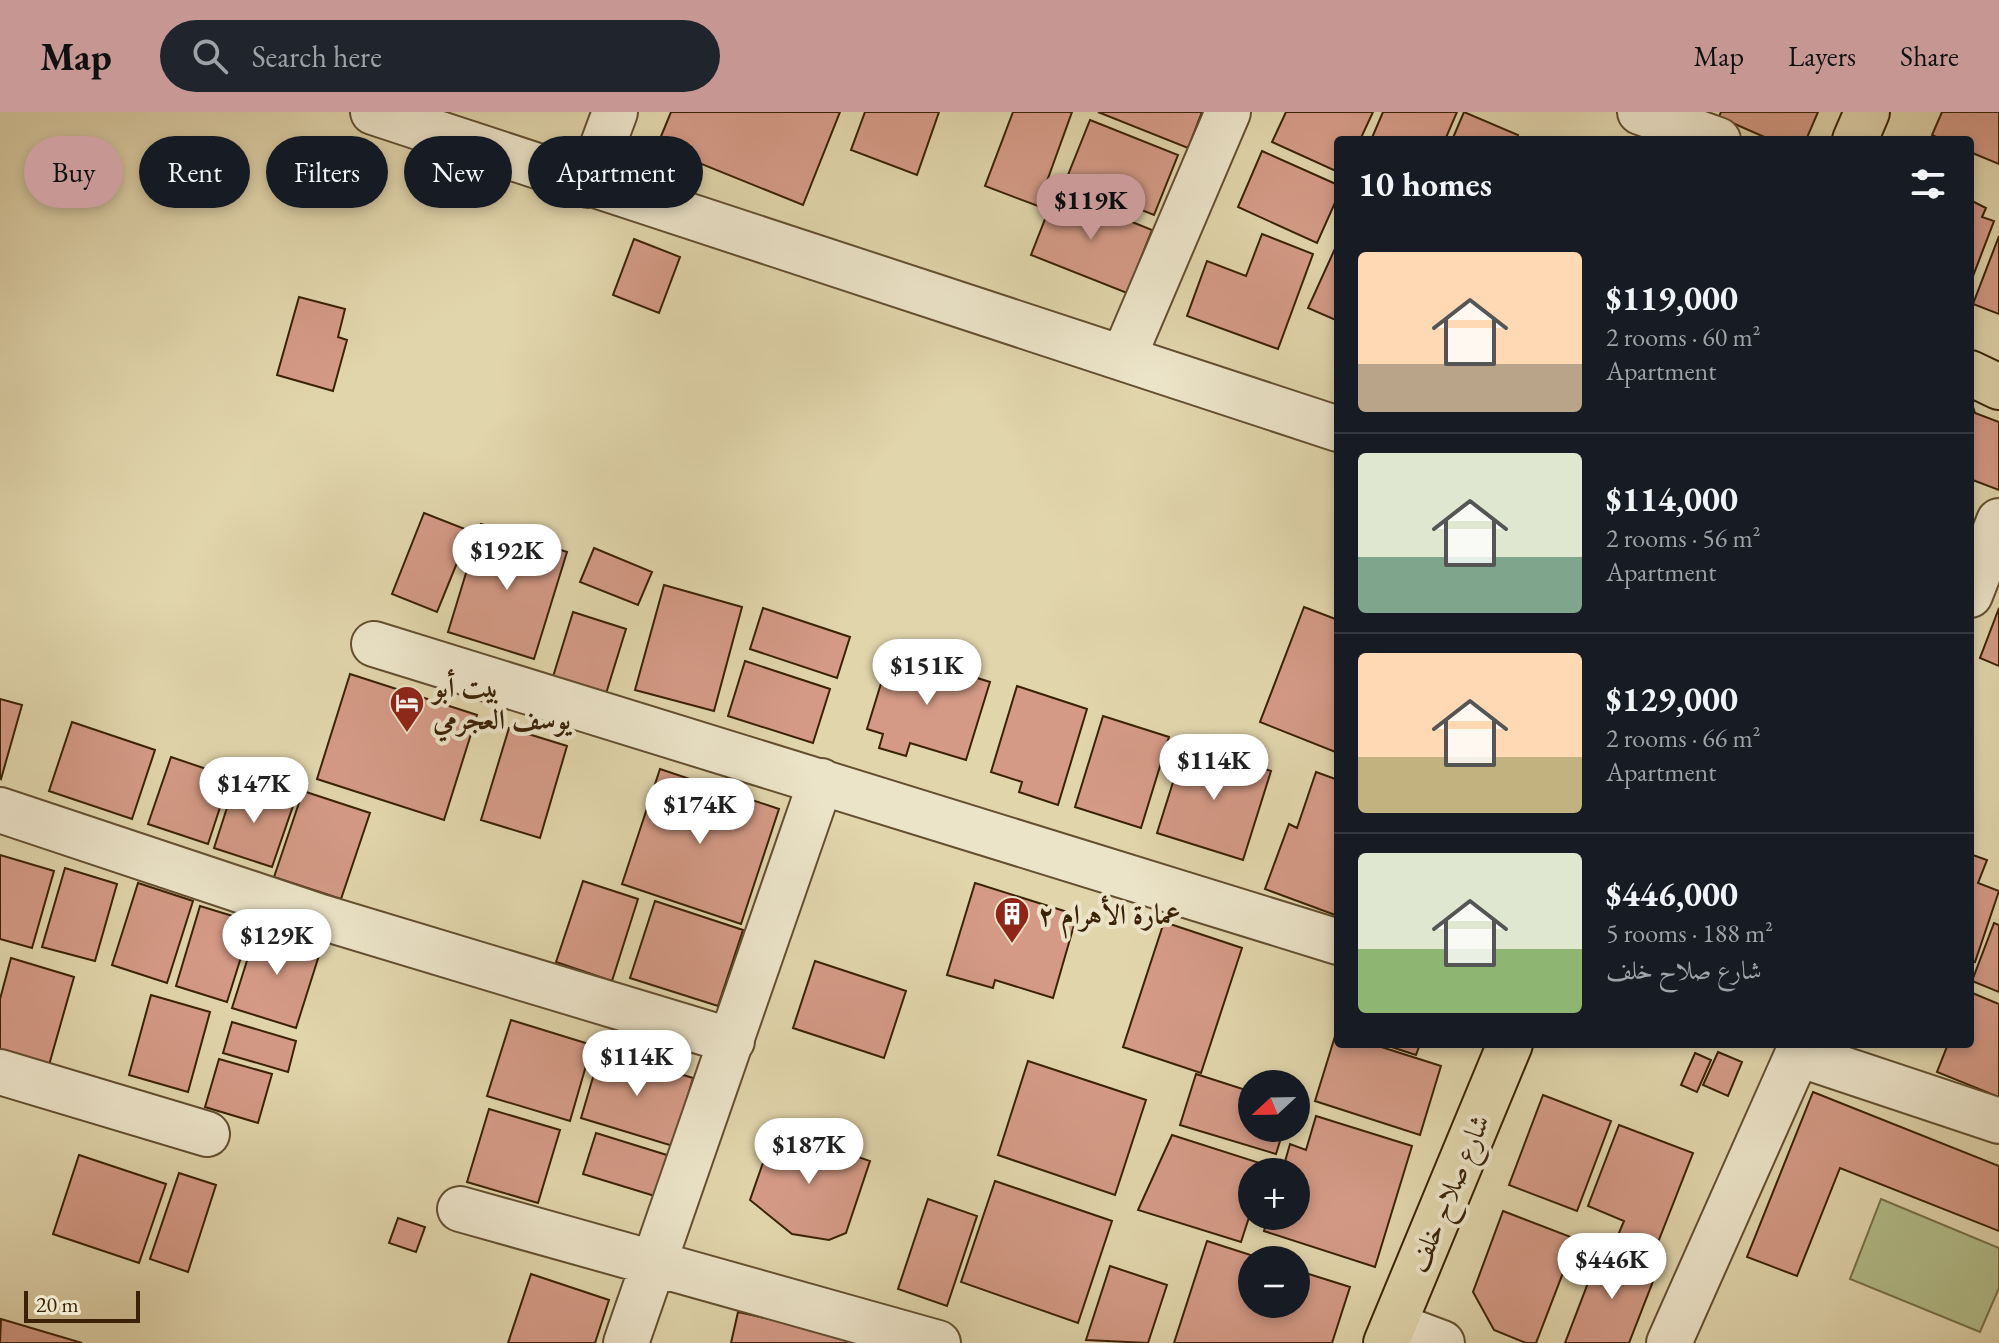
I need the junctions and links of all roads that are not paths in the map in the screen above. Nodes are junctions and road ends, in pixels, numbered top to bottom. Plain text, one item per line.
1 (373, 112) edge
2 (615, 112) edge
3 (1228, 112) edge
4 (1640, 112) edge
5 (1867, 112) edge
6 (606, 136) edge
7 (1707, 136) edge
8 (1857, 136) edge
9 (528, 165) edge
10 (660, 208) edge
11 (1124, 356) junction
12 (1974, 375) edge
13 (1999, 387) edge
14 (1334, 428) edge
15 (1999, 521) edge
16 (1974, 585) edge
17 (374, 644) dead end
18 (821, 781) junction
19 (0, 810) edge
20 (1334, 941) edge
21 (732, 1041) junction
22 (1508, 1048) edge
23 (1800, 1049) edge
24 (0, 1072) edge
25 (1999, 1121) edge
26 (207, 1134) dead end
27 (460, 1209) dead end
28 (654, 1265) junction
29 (1390, 1334) edge
30 (626, 1343) edge
31 (938, 1343) edge
32 (1442, 1343) edge
33 (1669, 1343) edge

1 - 9 street
2 - 6 street
3 - 11 street
4 - 7 street
5 - 8 main road
10 - 11 street
11 - 14 street
12 - 13 main road
15 - 16 street
17 - 18 street
18 - 20 street
18 - 21 street
19 - 21 street
21 - 28 street
22 - 29 main road, شارع صلاح خلف
23 - 25 street
23 - 33 street
24 - 26 street
27 - 28 street
28 - 30 street
28 - 31 street
29 - 32 street

